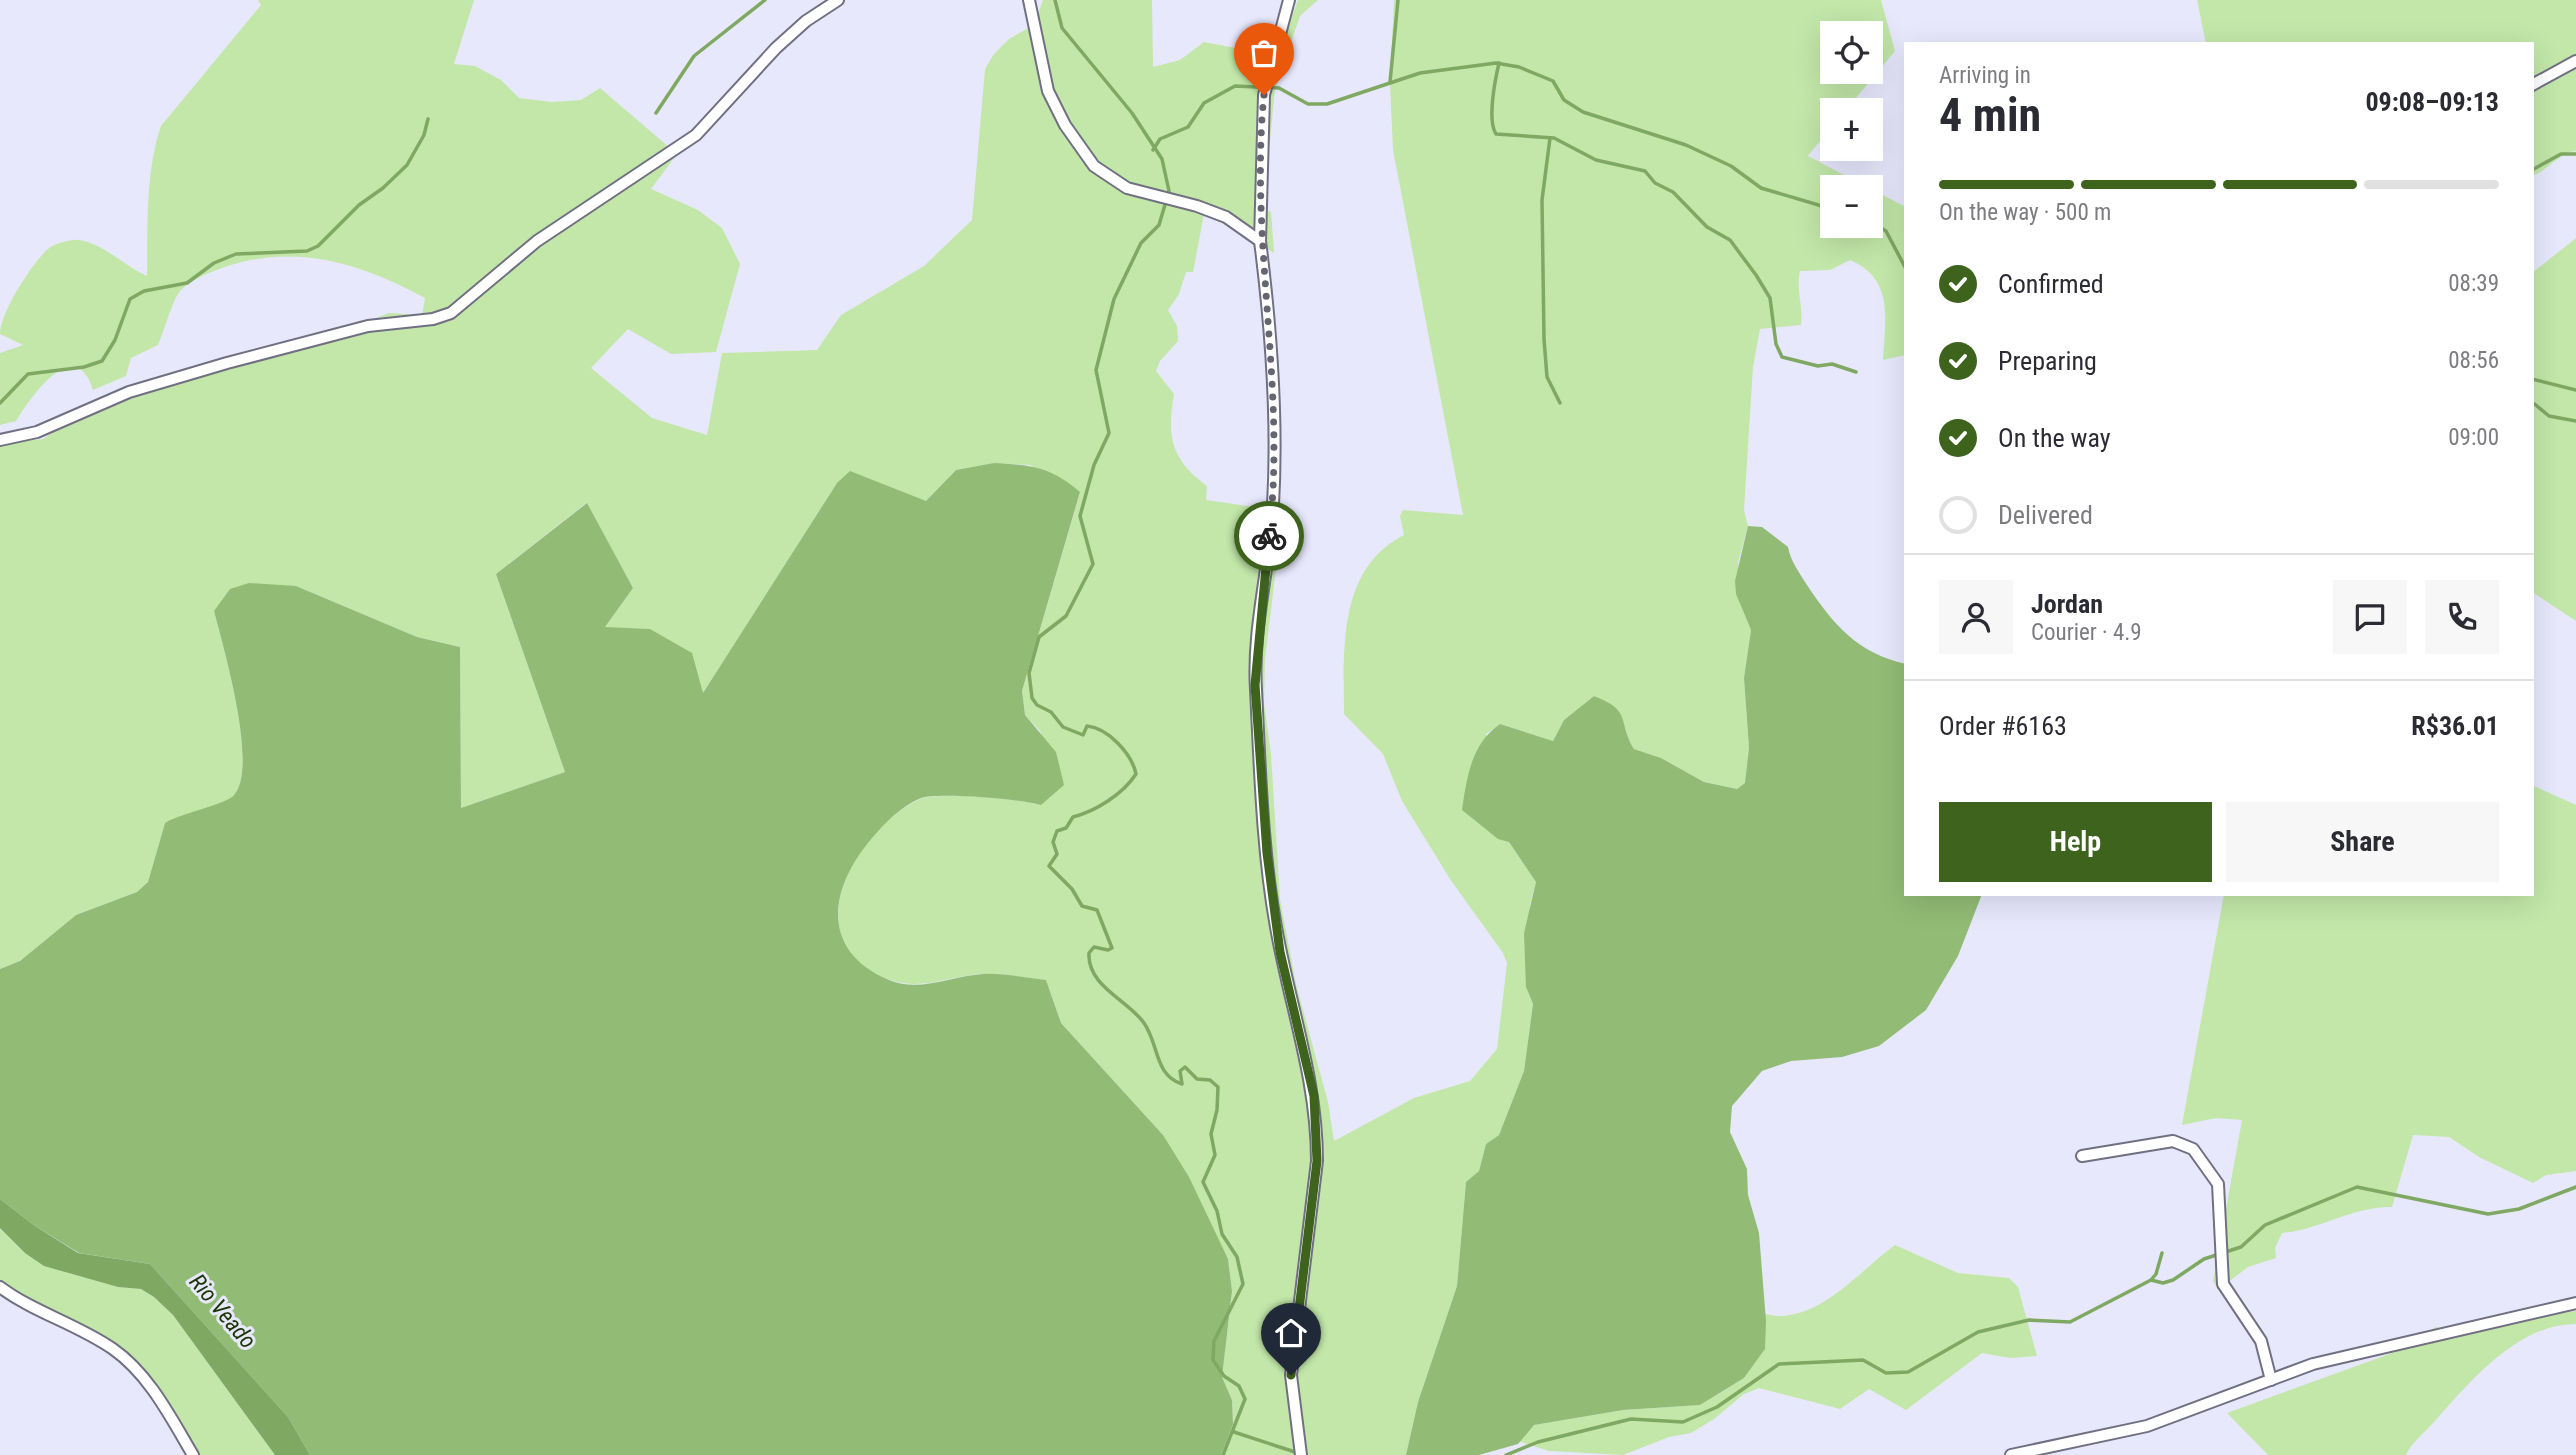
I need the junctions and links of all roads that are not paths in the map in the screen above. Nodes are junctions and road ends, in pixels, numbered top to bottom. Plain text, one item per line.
1 (838, 0) edge
2 (1028, 0) edge
3 (1291, 1) edge
4 (2576, 61) edge
5 (2534, 84) edge
6 (1260, 241) junction
7 (0, 440) edge
8 (2082, 1156) dead end
9 (0, 1287) edge
10 (2576, 1303) edge
11 (2271, 1380) junction
12 (194, 1455) edge
13 (1301, 1455) edge
14 (2011, 1455) edge

1 - 7 street
2 - 6 street
3 - 6 street
4 - 5 street
6 - 13 street
8 - 11 street
9 - 12 street
10 - 11 street
11 - 14 street

